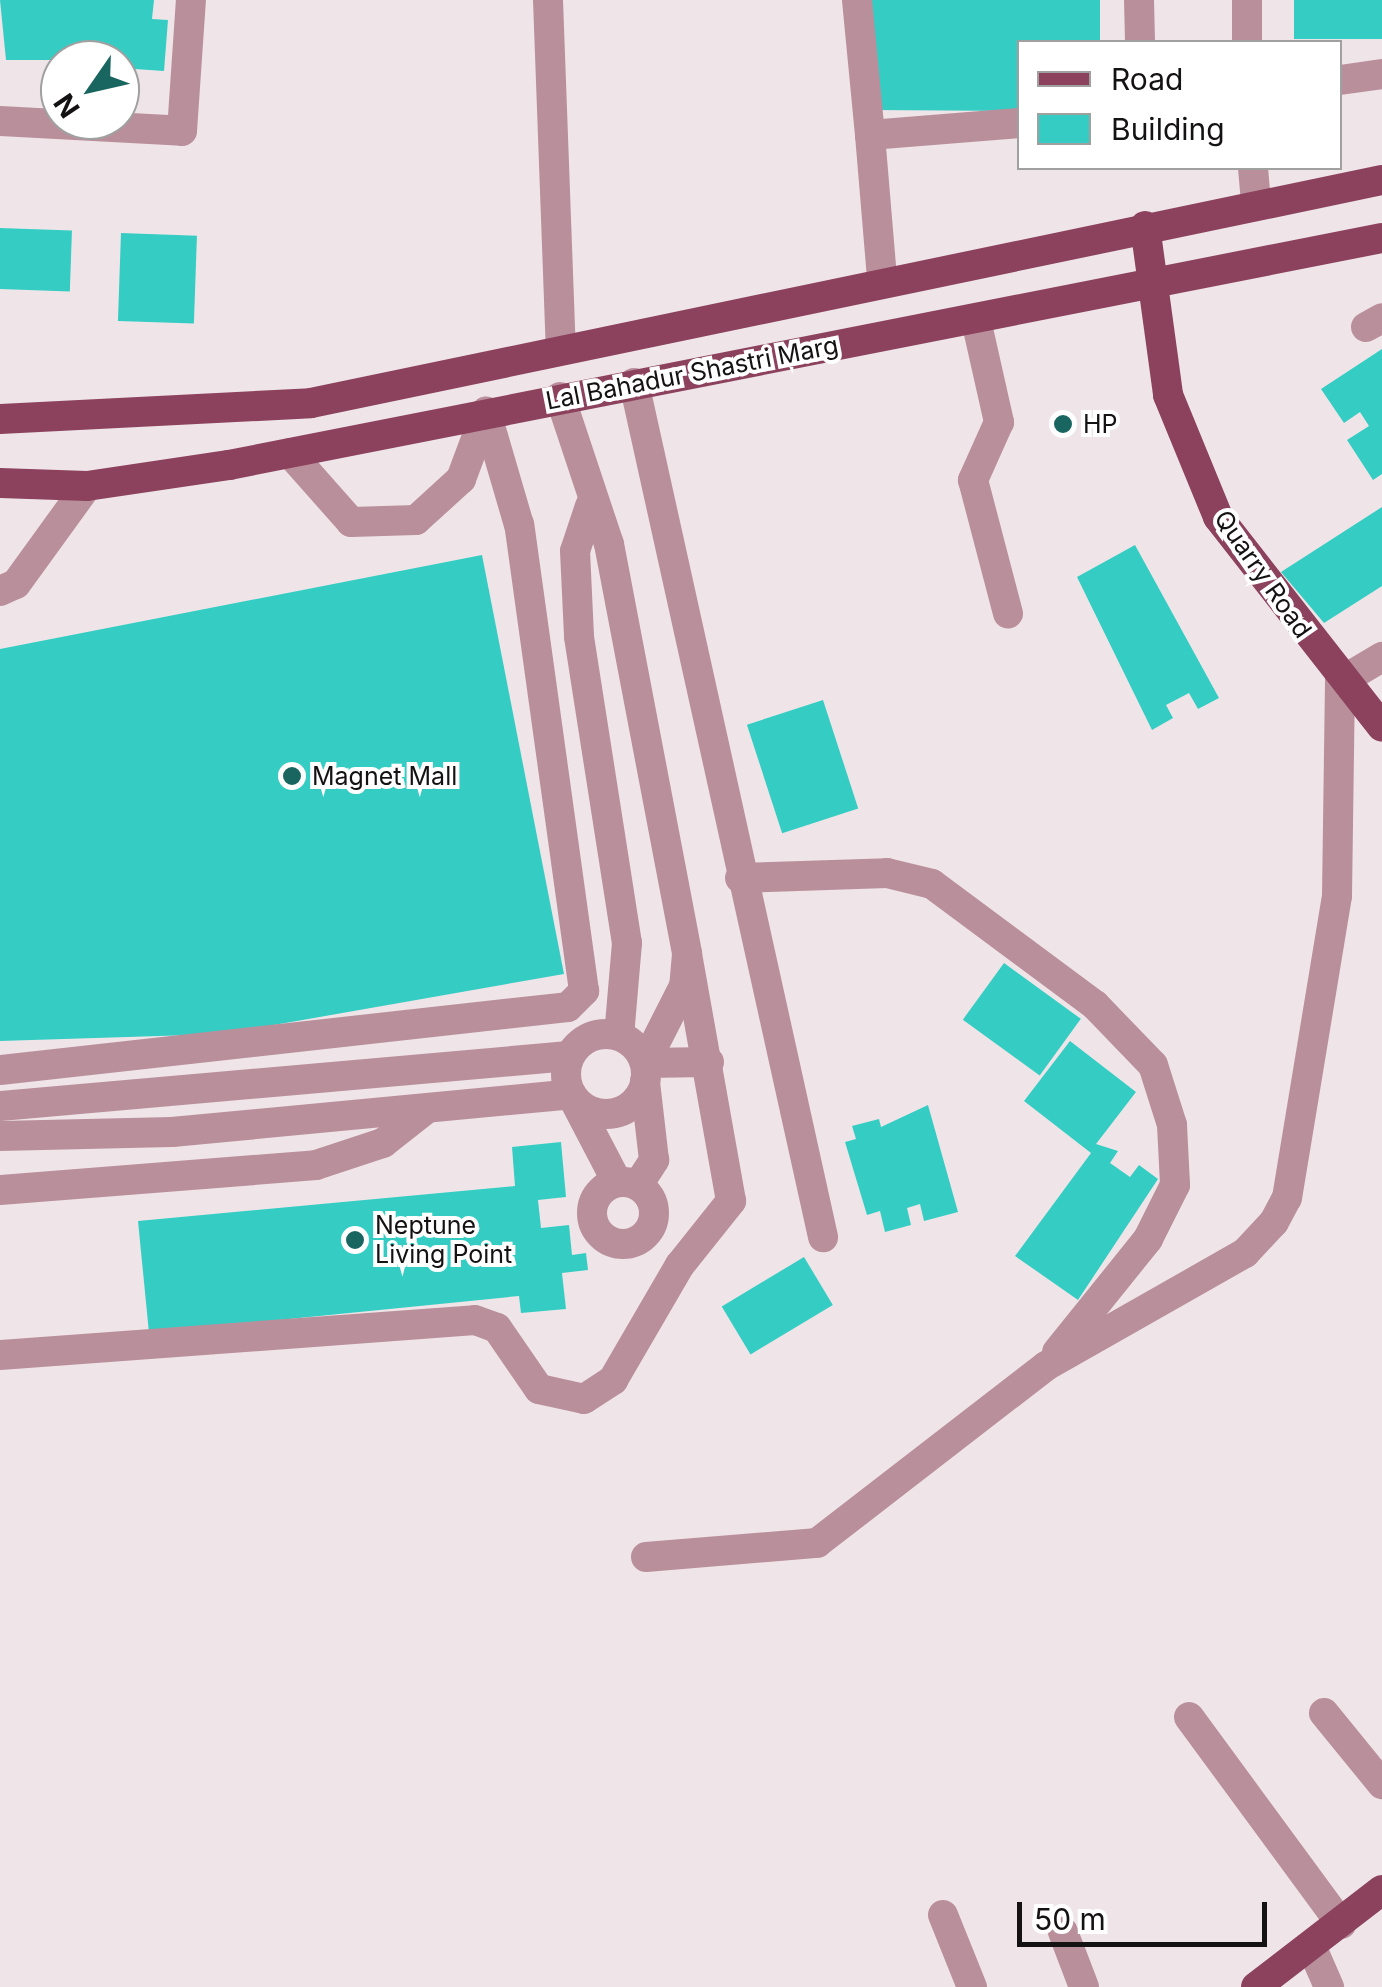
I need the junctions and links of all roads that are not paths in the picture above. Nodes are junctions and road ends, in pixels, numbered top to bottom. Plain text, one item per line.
1 (191, 0) edge
2 (548, 0) edge
3 (857, 0) edge
4 (1139, 0) edge
5 (1248, 0) edge
6 (1140, 40) edge
7 (1248, 40) edge
8 (1382, 74) edge
9 (1342, 80) edge
10 (0, 121) edge
11 (1017, 123) edge
12 (870, 136) junction
13 (1253, 170) edge
14 (1382, 180) edge
15 (1256, 202) junction
16 (1144, 226) junction
17 (1382, 238) edge
18 (882, 279) junction
19 (1149, 282) junction
20 (976, 320) junction
21 (562, 349) junction
22 (634, 383) junction
23 (560, 397) junction
24 (486, 412) junction
25 (0, 418) edge
26 (290, 452) junction
27 (0, 484) edge
28 (87, 486) junction
29 (590, 506) junction
30 (0, 591) edge
31 (1008, 612) dead end
32 (1382, 657) edge
33 (1340, 682) junction
34 (1382, 726) edge
35 (740, 878) junction
36 (688, 954) junction
37 (618, 1036) junction
38 (569, 1056) junction
39 (709, 1062) junction
40 (0, 1070) edge
41 (645, 1073) junction
42 (571, 1094) junction
43 (169, 1097) junction
44 (0, 1106) edge
45 (425, 1110) junction
46 (172, 1132) junction
47 (0, 1136) edge
48 (168, 1182) junction
49 (628, 1184) junction
50 (0, 1190) edge
51 (823, 1237) dead end
52 (0, 1355) edge
53 (1046, 1366) junction
54 (646, 1557) dead end
55 (1324, 1714) dead end
56 (1189, 1717) dead end
57 (1382, 1784) edge
58 (1382, 1890) edge
59 (942, 1915) dead end
60 (1341, 1924) junction
61 (1063, 1932) dead end
62 (1312, 1948) junction
63 (972, 1987) edge
64 (1084, 1987) edge
65 (1256, 1987) edge
66 (1329, 1987) edge

1 - 10 street
2 - 21 street
3 - 12 street
4 - 6 street
5 - 7 street
8 - 9 street
11 - 12 street
12 - 18 street
13 - 15 street
14 - 15 main road, Lal Bahadur Shastri Marg
15 - 16 main road, Lal Bahadur Shastri Marg
16 - 18 main road, Lal Bahadur Shastri Marg
16 - 19 main road, Quarry Road
17 - 19 main road, Lal Bahadur Shastri Marg
18 - 21 main road, Lal Bahadur Shastri Marg
19 - 20 main road, Lal Bahadur Shastri Marg
19 - 33 main road, Quarry Road
20 - 22 main road, Lal Bahadur Shastri Marg
20 - 31 street
21 - 25 main road, Lal Bahadur Shastri Marg
22 - 23 main road, Lal Bahadur Shastri Marg
22 - 35 street
23 - 24 main road, Lal Bahadur Shastri Marg
23 - 29 street
24 - 26 main road, Lal Bahadur Shastri Marg
24 - 26 street
24 - 40 street
26 - 28 main road, Lal Bahadur Shastri Marg
27 - 28 main road, Lal Bahadur Shastri Marg
28 - 30 street
29 - 36 street
29 - 37 street
32 - 33 street
33 - 34 main road, Quarry Road
33 - 53 street
35 - 51 street
35 - 53 street
36 - 39 street
36 - 41 street
37 - 38 street
37 - 41 street
38 - 42 street
38 - 43 street
39 - 41 street
39 - 52 street
41 - 42 street
41 - 49 street
42 - 45 street
42 - 49 street
43 - 44 street
43 - 46 street
45 - 46 street
45 - 48 street
46 - 47 street
46 - 48 street
48 - 50 street
49 - 49 street
53 - 54 street
55 - 57 street
56 - 60 street
58 - 60 main road
59 - 63 street
60 - 62 main road
61 - 64 street
62 - 65 main road
62 - 66 street

